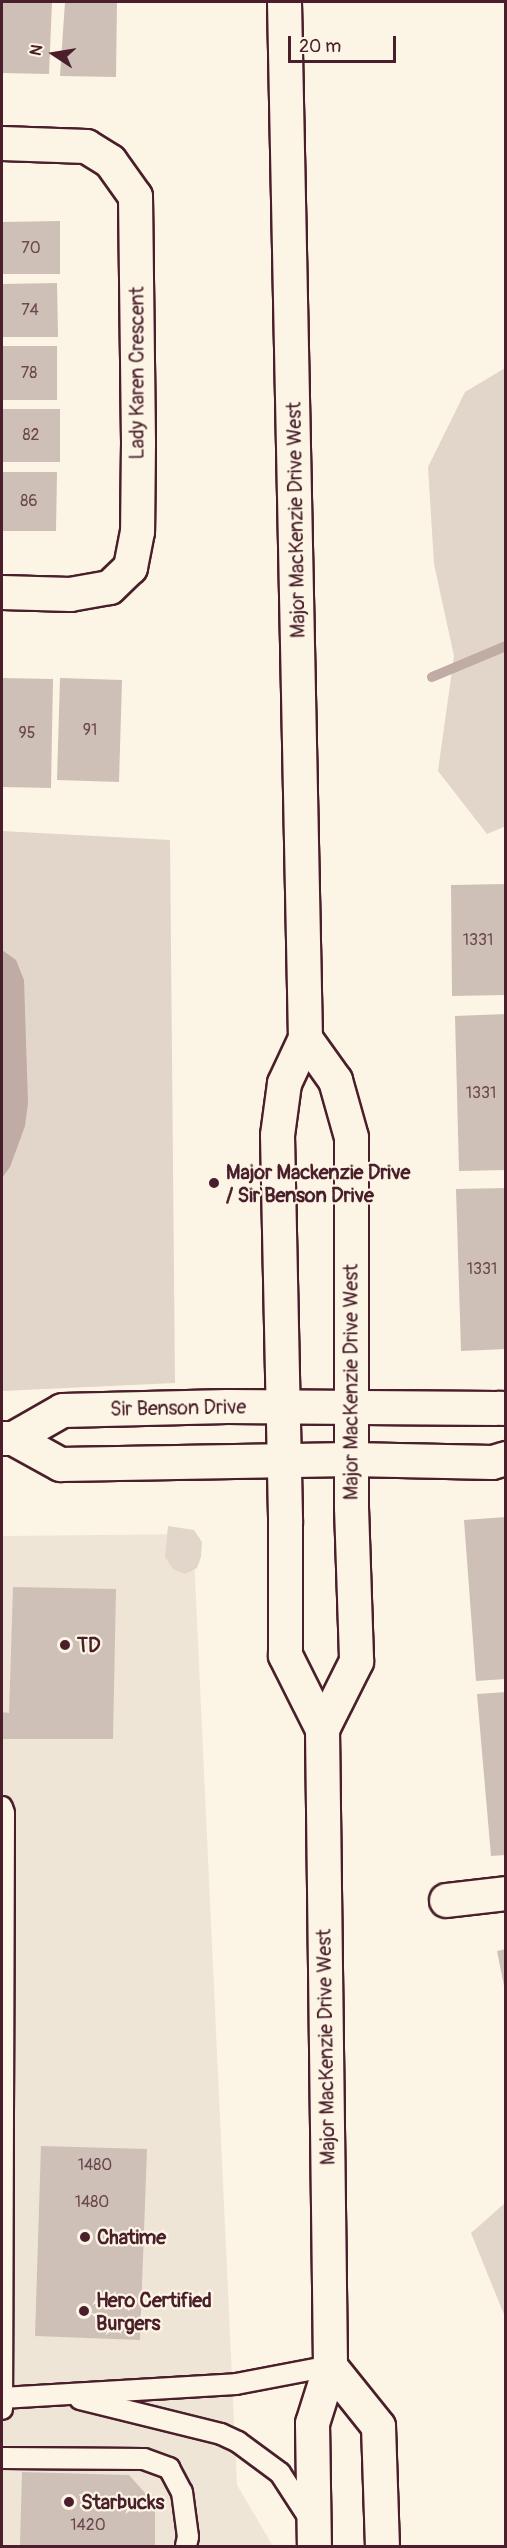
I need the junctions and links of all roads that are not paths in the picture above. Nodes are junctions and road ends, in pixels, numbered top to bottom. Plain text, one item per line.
1 (284, 2) edge
2 (2, 143) edge
3 (2, 592) edge
4 (305, 1038) junction
5 (282, 1407) junction
6 (350, 1408) junction
7 (506, 1408) edge
8 (7, 1438) edge
9 (506, 1458) edge
10 (283, 1459) junction
11 (351, 1459) junction
12 (322, 1729) junction
13 (3, 1810) edge
14 (506, 1893) edge
15 (446, 1900) dead end
16 (330, 2366) junction
17 (60, 2394) junction
18 (2, 2402) edge
19 (2, 2458) edge
20 (314, 2536) edge
21 (186, 2547) edge
22 (382, 2547) edge

1 - 4 main road, Major MacKenzie Drive West
2 - 3 main road, Lady Karen Crescent
4 - 5 main road, Major MacKenzie Drive West
4 - 6 main road, Major MacKenzie Drive West
5 - 6 main road, Sir Benson Drive
5 - 8 main road, Sir Benson Drive
5 - 10 main road, Major MacKenzie Drive West
6 - 7 main road, Sir Benson Drive
6 - 11 main road, Major MacKenzie Drive West
8 - 10 main road, Sir Benson Drive
9 - 11 main road, Sir Benson Drive
10 - 11 main road, Sir Benson Drive
10 - 12 main road, Major MacKenzie Drive West
11 - 12 main road, Major MacKenzie Drive West
12 - 16 main road, Major MacKenzie Drive West
13 - 18 lane
14 - 15 main road
16 - 17 lane
16 - 20 main road, Major MacKenzie Drive West
16 - 22 main road
17 - 18 lane
17 - 20 lane
19 - 21 lane

